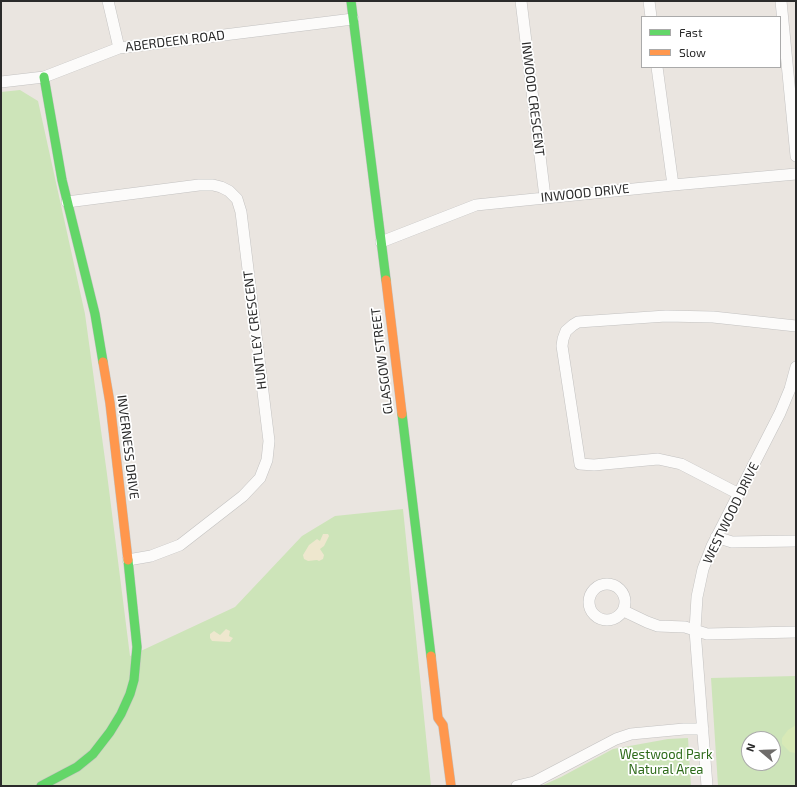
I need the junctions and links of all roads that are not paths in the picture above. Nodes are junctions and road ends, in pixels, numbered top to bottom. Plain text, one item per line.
1 (108, 1) edge
2 (351, 1) edge
3 (521, 1) edge
4 (649, 1) edge
5 (781, 1) edge
6 (651, 16) edge
7 (353, 19) junction
8 (119, 48) junction
9 (657, 68) edge
10 (44, 77) junction
11 (1, 82) edge
12 (796, 156) edge
13 (796, 174) edge
14 (673, 185) junction
15 (546, 197) junction
16 (67, 202) junction
17 (381, 242) junction
18 (796, 326) edge
19 (796, 367) edge
20 (739, 494) junction
21 (716, 537) junction
22 (796, 541) edge
23 (128, 560) junction
24 (624, 611) dead end
25 (695, 630) junction
26 (796, 632) edge
27 (703, 729) junction
28 (41, 786) edge
29 (451, 786) edge
30 (517, 786) edge
31 (707, 786) edge

1 - 8 street
2 - 7 street, GLASGOW STREET
3 - 15 street, INWOOD CRESCENT
4 - 6 street
5 - 12 street
7 - 8 street, ABERDEEN ROAD
7 - 17 street, GLASGOW STREET
8 - 10 street, ABERDEEN ROAD
9 - 14 street
10 - 11 street, ABERDEEN ROAD
10 - 16 street, INVERNESS DRIVE
13 - 14 street, INWOOD DRIVE
14 - 15 street, INWOOD DRIVE
15 - 17 street, INWOOD DRIVE
16 - 23 street, INVERNESS DRIVE
16 - 23 street, HUNTLEY CRESCENT
17 - 29 street, GLASGOW STREET
18 - 20 street
19 - 20 street, WESTWOOD DRIVE
20 - 21 street, WESTWOOD DRIVE
21 - 22 street
21 - 25 street, WESTWOOD DRIVE
23 - 28 street, INVERNESS DRIVE
24 - 25 street
25 - 26 street
25 - 27 street, WESTWOOD DRIVE
27 - 30 street
27 - 31 street, WESTWOOD DRIVE

